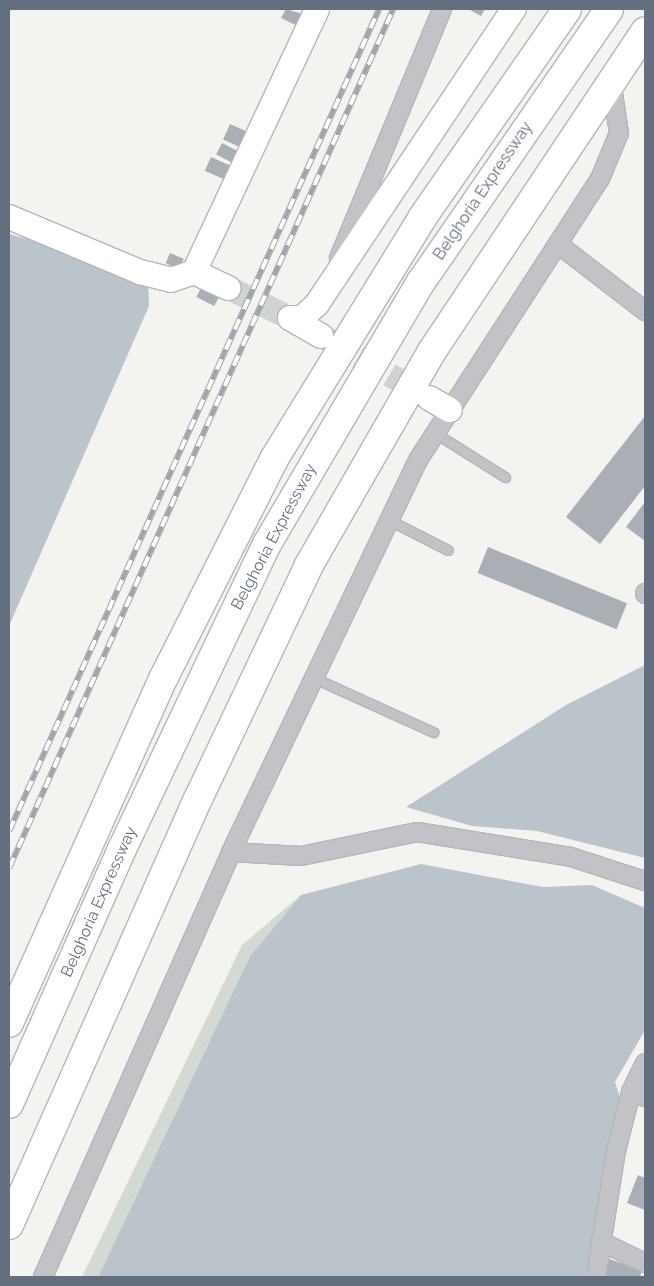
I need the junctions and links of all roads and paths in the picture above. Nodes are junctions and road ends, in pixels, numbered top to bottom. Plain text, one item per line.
1 (317, 9) edge
2 (442, 9) edge
3 (514, 9) edge
4 (567, 9) edge
5 (608, 9) edge
6 (645, 32) edge
7 (611, 80) junction
8 (9, 217) edge
9 (558, 244) junction
10 (194, 272) junction
11 (229, 288) tunnel mouth
12 (325, 291) junction
13 (645, 311) edge
14 (321, 336) tunnel mouth
15 (430, 398) tunnel mouth
16 (450, 410) junction
17 (436, 433) junction
18 (506, 477) dead end
19 (389, 520) junction
20 (448, 550) dead end
21 (314, 678) junction
22 (433, 732) dead end
23 (231, 852) junction
24 (645, 881) edge
25 (9, 1023) edge
26 (645, 1063) edge
27 (638, 1095) edge
28 (9, 1104) edge
29 (9, 1225) edge
30 (600, 1241) junction
31 (645, 1263) edge
32 (43, 1277) edge
33 (596, 1277) edge

1 - 10 street
2 - 12 street
3 - 12 street
4 - 25 main road, Belghoria Expressway
5 - 28 main road, Belghoria Expressway
6 - 7 main road
7 - 9 street
7 - 29 main road
8 - 10 street
9 - 13 street
9 - 16 street
10 - 11 street
12 - 14 street
15 - 16 street
16 - 17 street
17 - 18 lane
17 - 19 street
19 - 20 lane
19 - 21 street
21 - 22 lane
21 - 23 street
23 - 24 street
23 - 32 street
26 - 27 street
27 - 30 street
30 - 31 street
30 - 33 street

